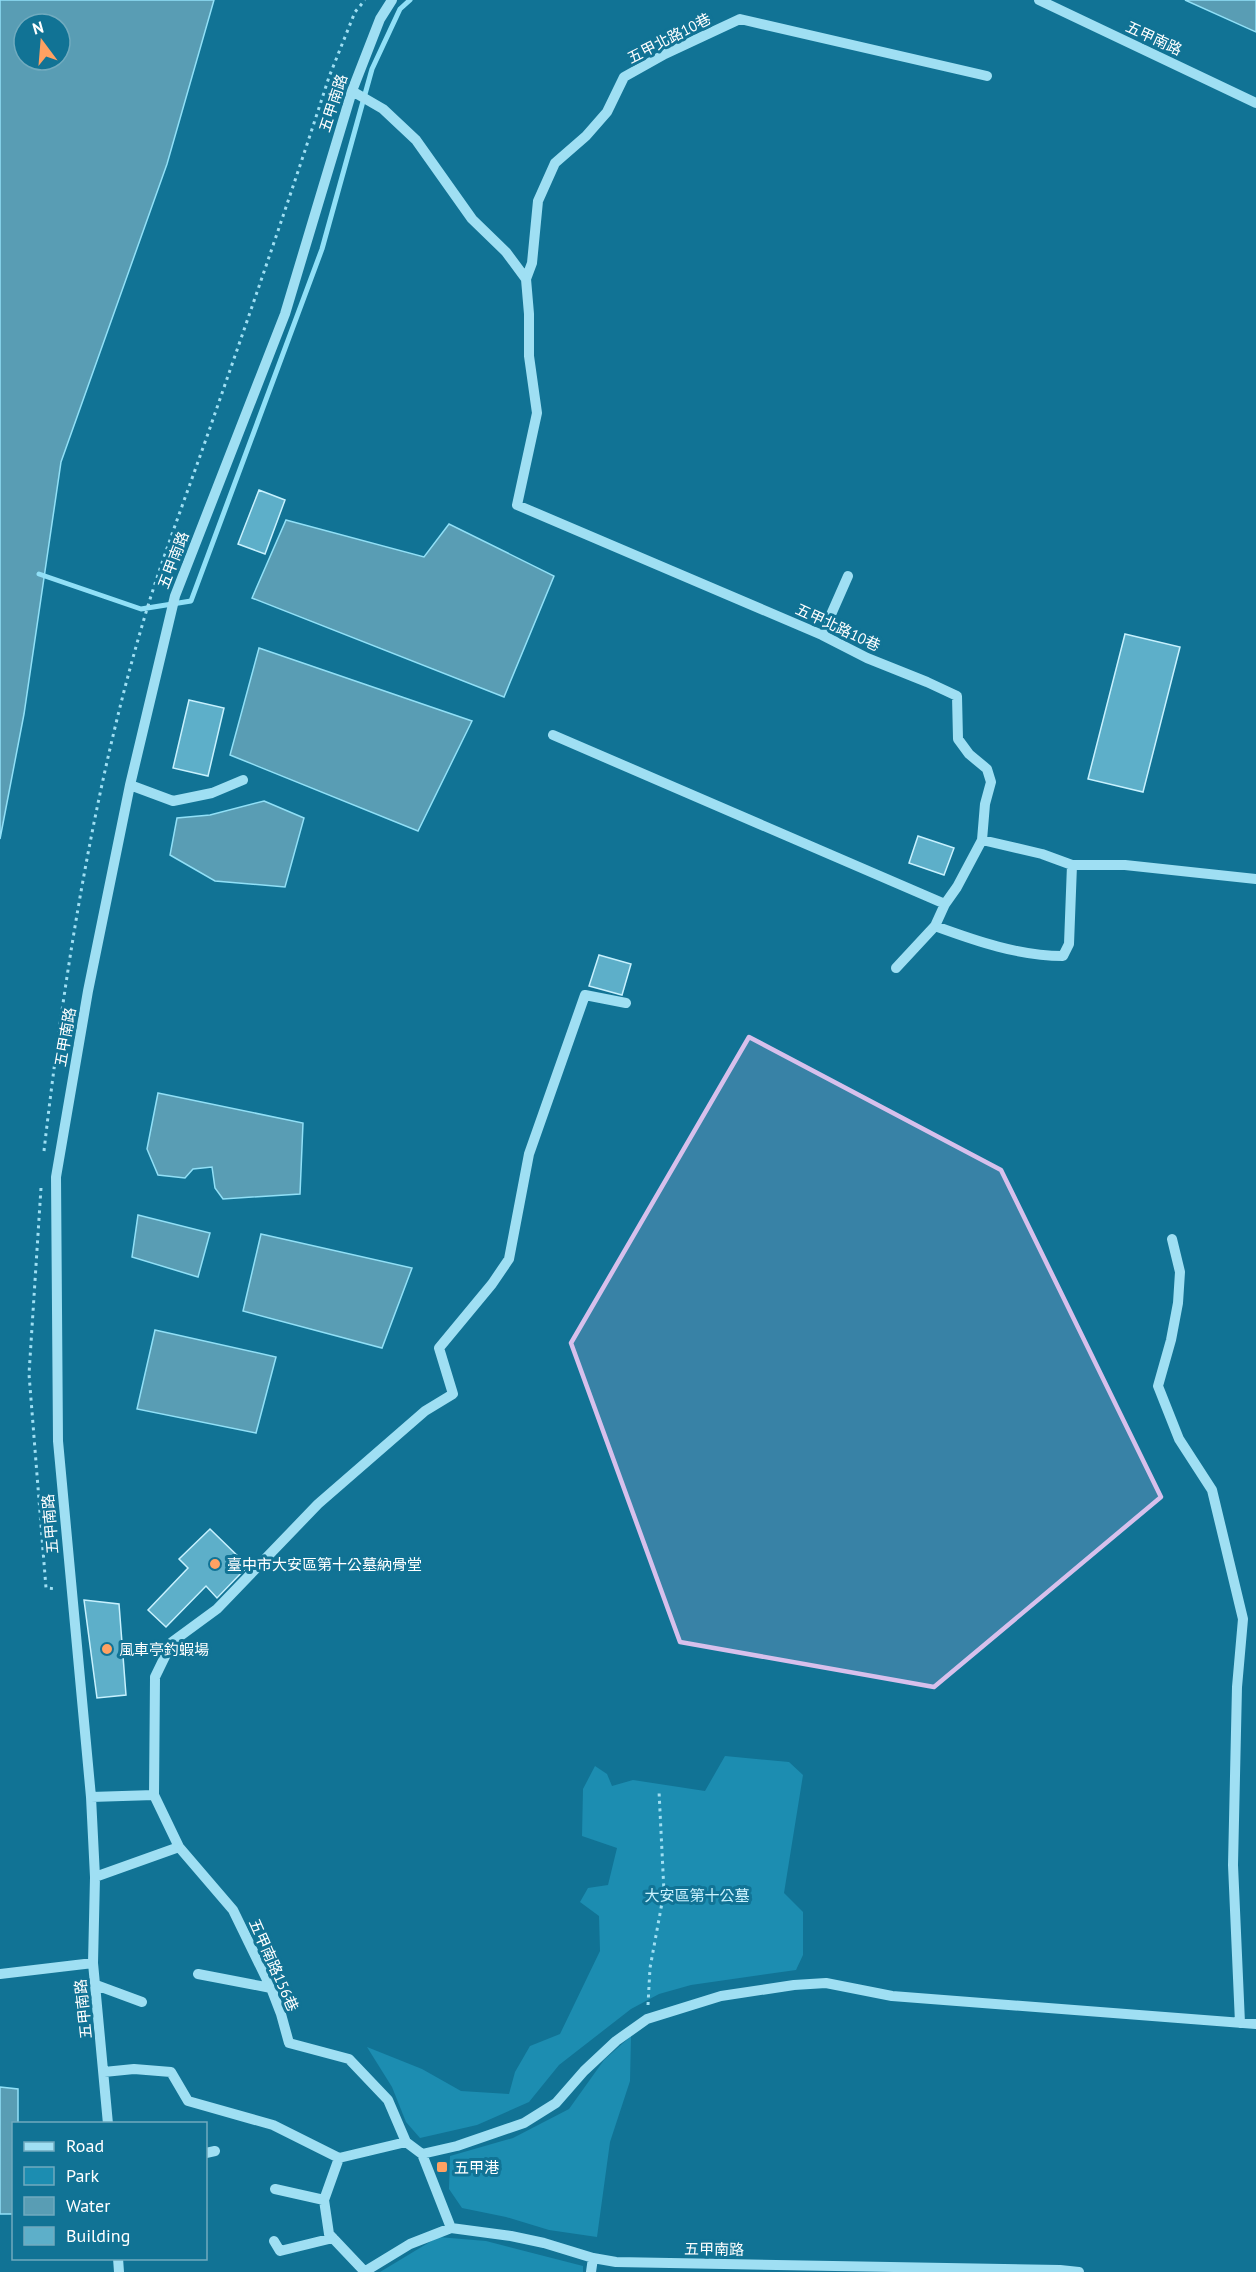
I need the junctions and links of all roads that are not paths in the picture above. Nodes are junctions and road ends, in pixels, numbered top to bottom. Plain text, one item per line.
1 (392, 0) edge
2 (1039, 0) edge
3 (987, 76) dead end
4 (352, 91) junction
5 (1256, 103) edge
6 (526, 279) junction
7 (848, 576) dead end
8 (822, 635) junction
9 (553, 735) dead end
10 (243, 780) dead end
11 (130, 784) junction
12 (982, 840) junction
13 (1072, 865) junction
14 (1256, 879) edge
15 (945, 904) junction
16 (934, 926) junction
17 (896, 968) dead end
18 (626, 1003) dead end
19 (1172, 1239) dead end
20 (154, 1795) junction
21 (91, 1797) junction
22 (179, 1847) junction
23 (95, 1877) junction
24 (93, 1963) junction
25 (0, 1974) edge
26 (198, 1974) dead end
27 (96, 1985) junction
28 (271, 1988) junction
29 (142, 2002) dead end
30 (1240, 2023) junction
31 (1256, 2024) edge
32 (104, 2072) junction
33 (108, 2122) edge
34 (406, 2142) junction
35 (422, 2154) junction
36 (339, 2158) junction
37 (275, 2189) dead end
38 (324, 2200) junction
39 (451, 2228) junction
40 (333, 2238) junction
41 (274, 2241) dead end
42 (592, 2258) junction
43 (364, 2272) edge
44 (591, 2272) edge
45 (1079, 2272) edge

1 - 4 street, 五甲南路
2 - 5 street, 五甲南路
3 - 6 street, 五甲北路10巷
4 - 6 street
4 - 11 street, 五甲南路
6 - 8 street, 五甲北路10巷
7 - 8 street
8 - 12 street, 五甲北路10巷
9 - 15 street
10 - 11 street
11 - 21 street, 五甲南路
12 - 13 street
12 - 15 street
13 - 14 street
13 - 16 street
15 - 16 street
16 - 17 street
18 - 20 street
19 - 30 street
20 - 21 street
20 - 22 street, 五甲南路156巷
21 - 23 street, 五甲南路
22 - 23 street
22 - 28 street, 五甲南路156巷
23 - 24 street, 五甲南路
24 - 25 street
24 - 27 street, 五甲南路
26 - 28 street
27 - 29 street
27 - 32 street, 五甲南路
28 - 34 street, 五甲南路156巷
30 - 31 street
30 - 35 street
32 - 33 street, 五甲南路
32 - 36 street
34 - 35 street, 五甲南路156巷
34 - 36 street
35 - 39 street
36 - 38 street
37 - 38 street
38 - 40 street
39 - 42 street, 五甲南路
39 - 43 street, 五甲南路
40 - 41 street
40 - 43 street
42 - 44 street
42 - 45 street, 五甲南路

